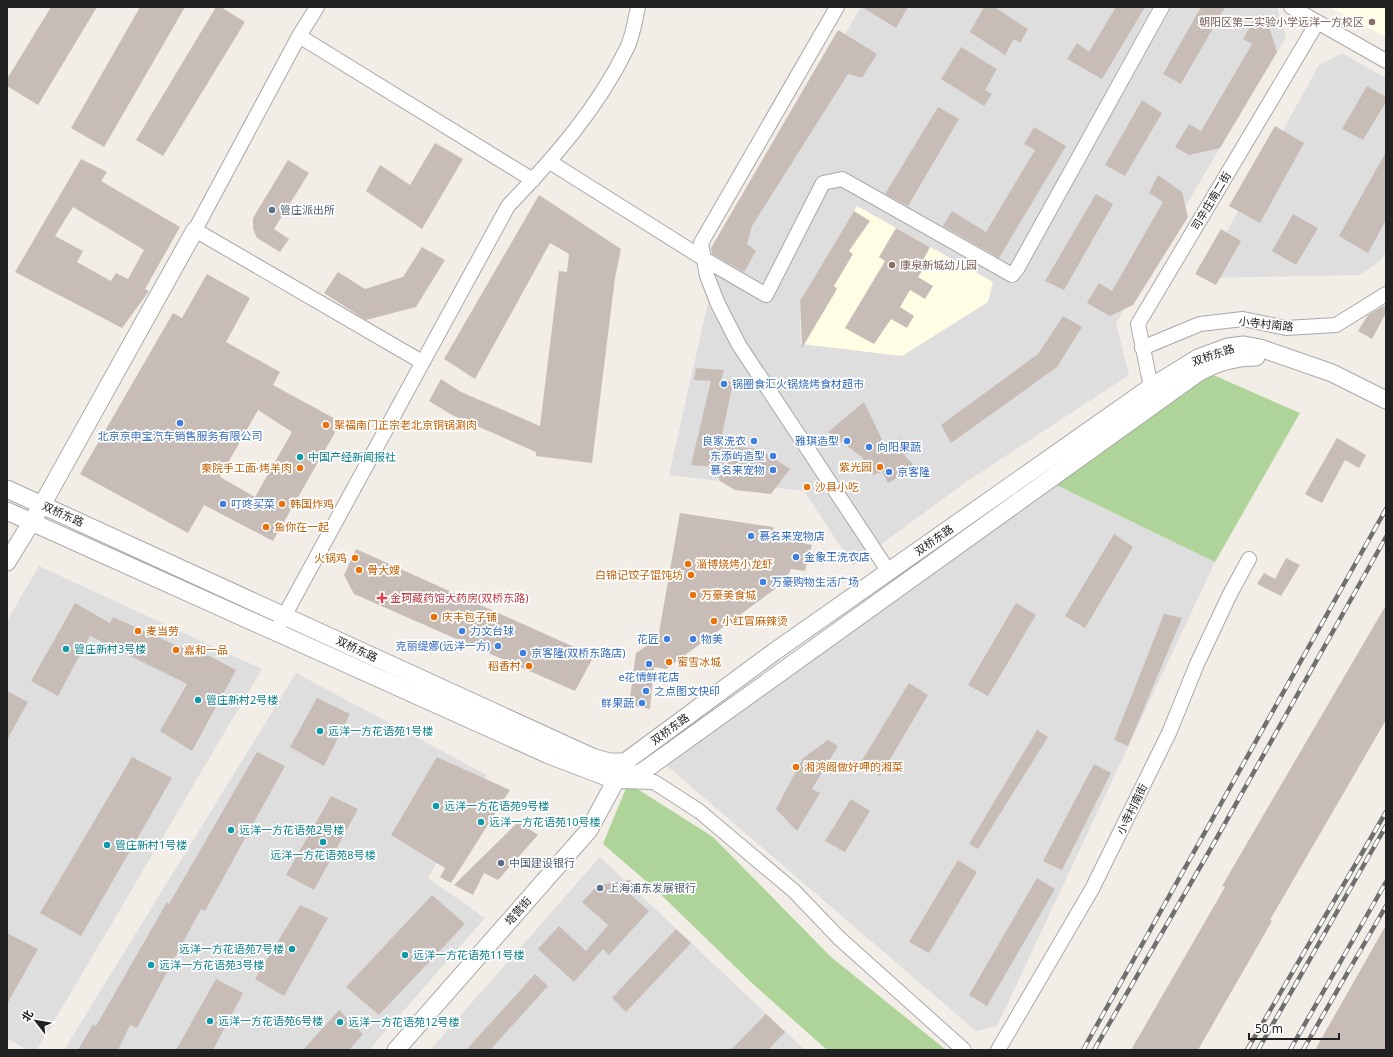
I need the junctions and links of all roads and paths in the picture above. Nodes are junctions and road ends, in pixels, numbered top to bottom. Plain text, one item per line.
1 (317, 7) edge
2 (638, 7) edge
3 (837, 7) edge
4 (1162, 7) edge
5 (1291, 7) edge
6 (1317, 23) junction
7 (299, 36) junction
8 (1386, 61) edge
9 (550, 162) junction
10 (533, 180) junction
11 (195, 230) junction
12 (704, 259) junction
13 (1386, 294) edge
14 (1142, 348) junction
15 (1283, 356) junction
16 (422, 362) junction
17 (1151, 386) junction
18 (1386, 400) edge
19 (7, 489) edge
20 (42, 504) junction
21 (7, 511) edge
22 (31, 522) junction
23 (1250, 559) dead end
24 (7, 562) edge
25 (889, 572) junction
26 (284, 616) junction
27 (276, 631) junction
28 (625, 762) junction
29 (616, 781) junction
30 (396, 1050) edge
31 (964, 1050) edge
32 (998, 1050) edge

1 - 7 street
2 - 9 street
3 - 12 street
4 - 12 street
5 - 6 street
6 - 8 street
6 - 14 street, 司辛庄南二街
7 - 10 street
7 - 11 street
9 - 10 street
9 - 12 street
10 - 16 street
11 - 16 street
11 - 20 street
12 - 25 street
13 - 14 street, 小寺村南路
14 - 17 street, 司辛庄南二街
15 - 17 street, 双桥东路
15 - 18 street, 双桥东路
15 - 29 street, 双桥东路
16 - 26 street
17 - 25 street, 双桥东路
19 - 20 street, 双桥东路
20 - 22 street
20 - 26 street, 双桥东路
21 - 22 street, 双桥东路
22 - 24 street
22 - 27 street, 双桥东路
23 - 32 street, 小寺村南街
25 - 28 street, 双桥东路
26 - 27 street
26 - 28 street, 双桥东路
27 - 29 street, 双桥东路
28 - 29 street, 塔营街
29 - 30 street, 塔营街
29 - 31 street

